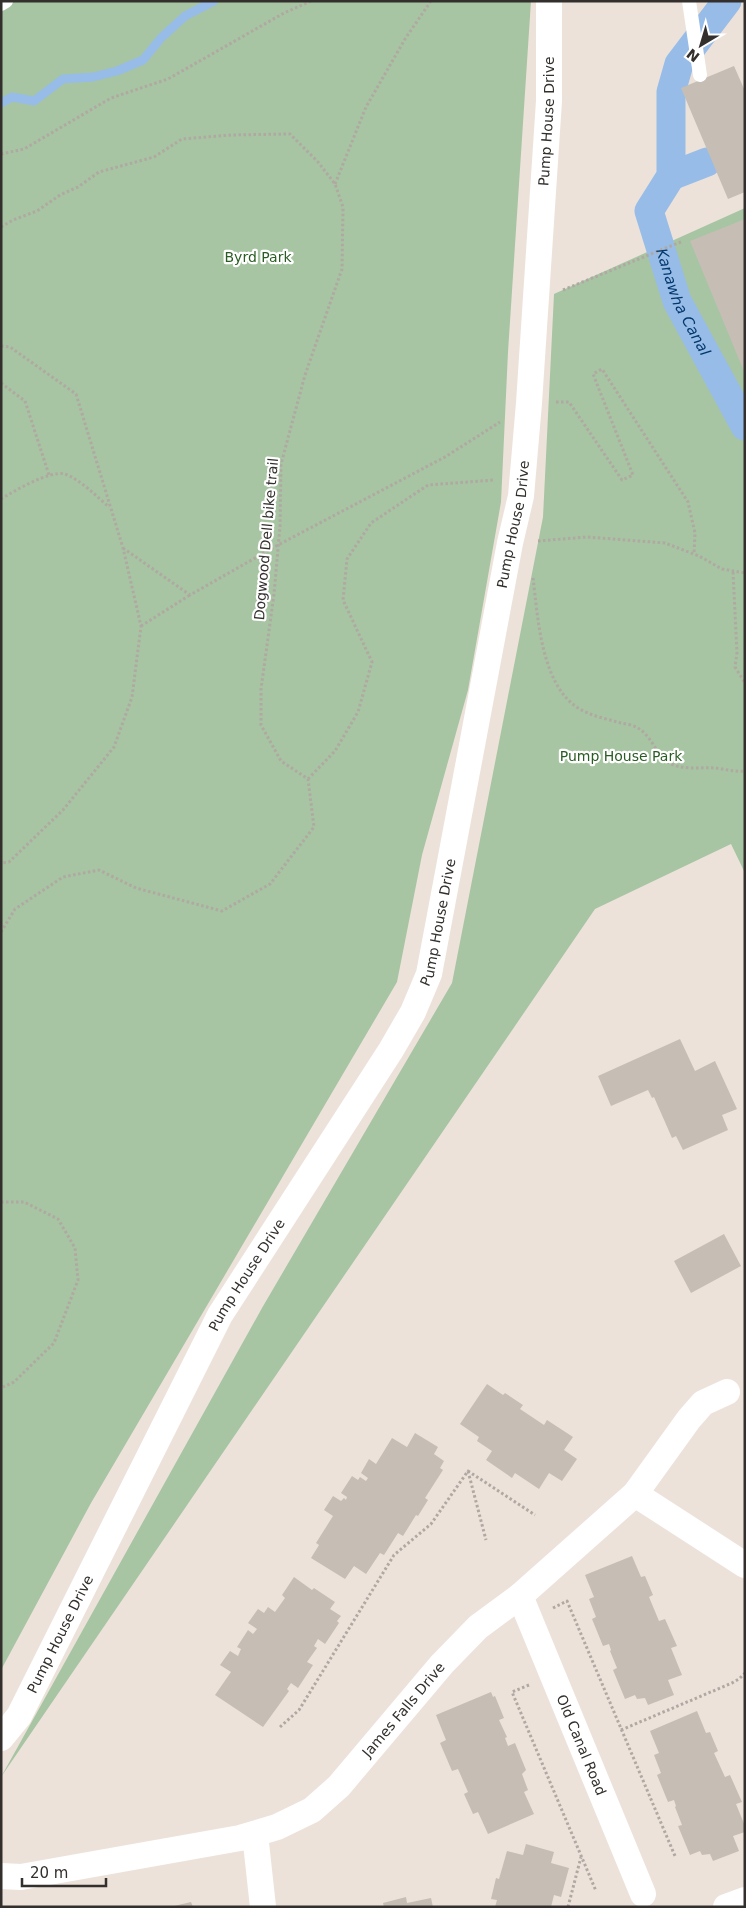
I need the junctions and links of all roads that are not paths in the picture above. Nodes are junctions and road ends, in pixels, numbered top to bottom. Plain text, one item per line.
1 (6, 1) edge
2 (548, 1) edge
3 (690, 1) edge
4 (1, 4) edge
5 (700, 76) dead end
6 (727, 1392) dead end
7 (635, 1494) junction
8 (745, 1565) edge
9 (525, 1607) junction
10 (1, 1738) edge
11 (255, 1834) junction
12 (1, 1876) edge
13 (644, 1894) dead end
14 (745, 1900) edge
15 (263, 1907) edge
16 (726, 1907) edge

1 - 4 lane
2 - 10 street, Pump House Drive
3 - 5 lane
6 - 7 street, James Falls Drive
7 - 8 street
7 - 9 street, James Falls Drive
9 - 11 street, James Falls Drive
9 - 13 street, Old Canal Road
11 - 12 street, James Falls Drive
11 - 15 street
14 - 16 street

